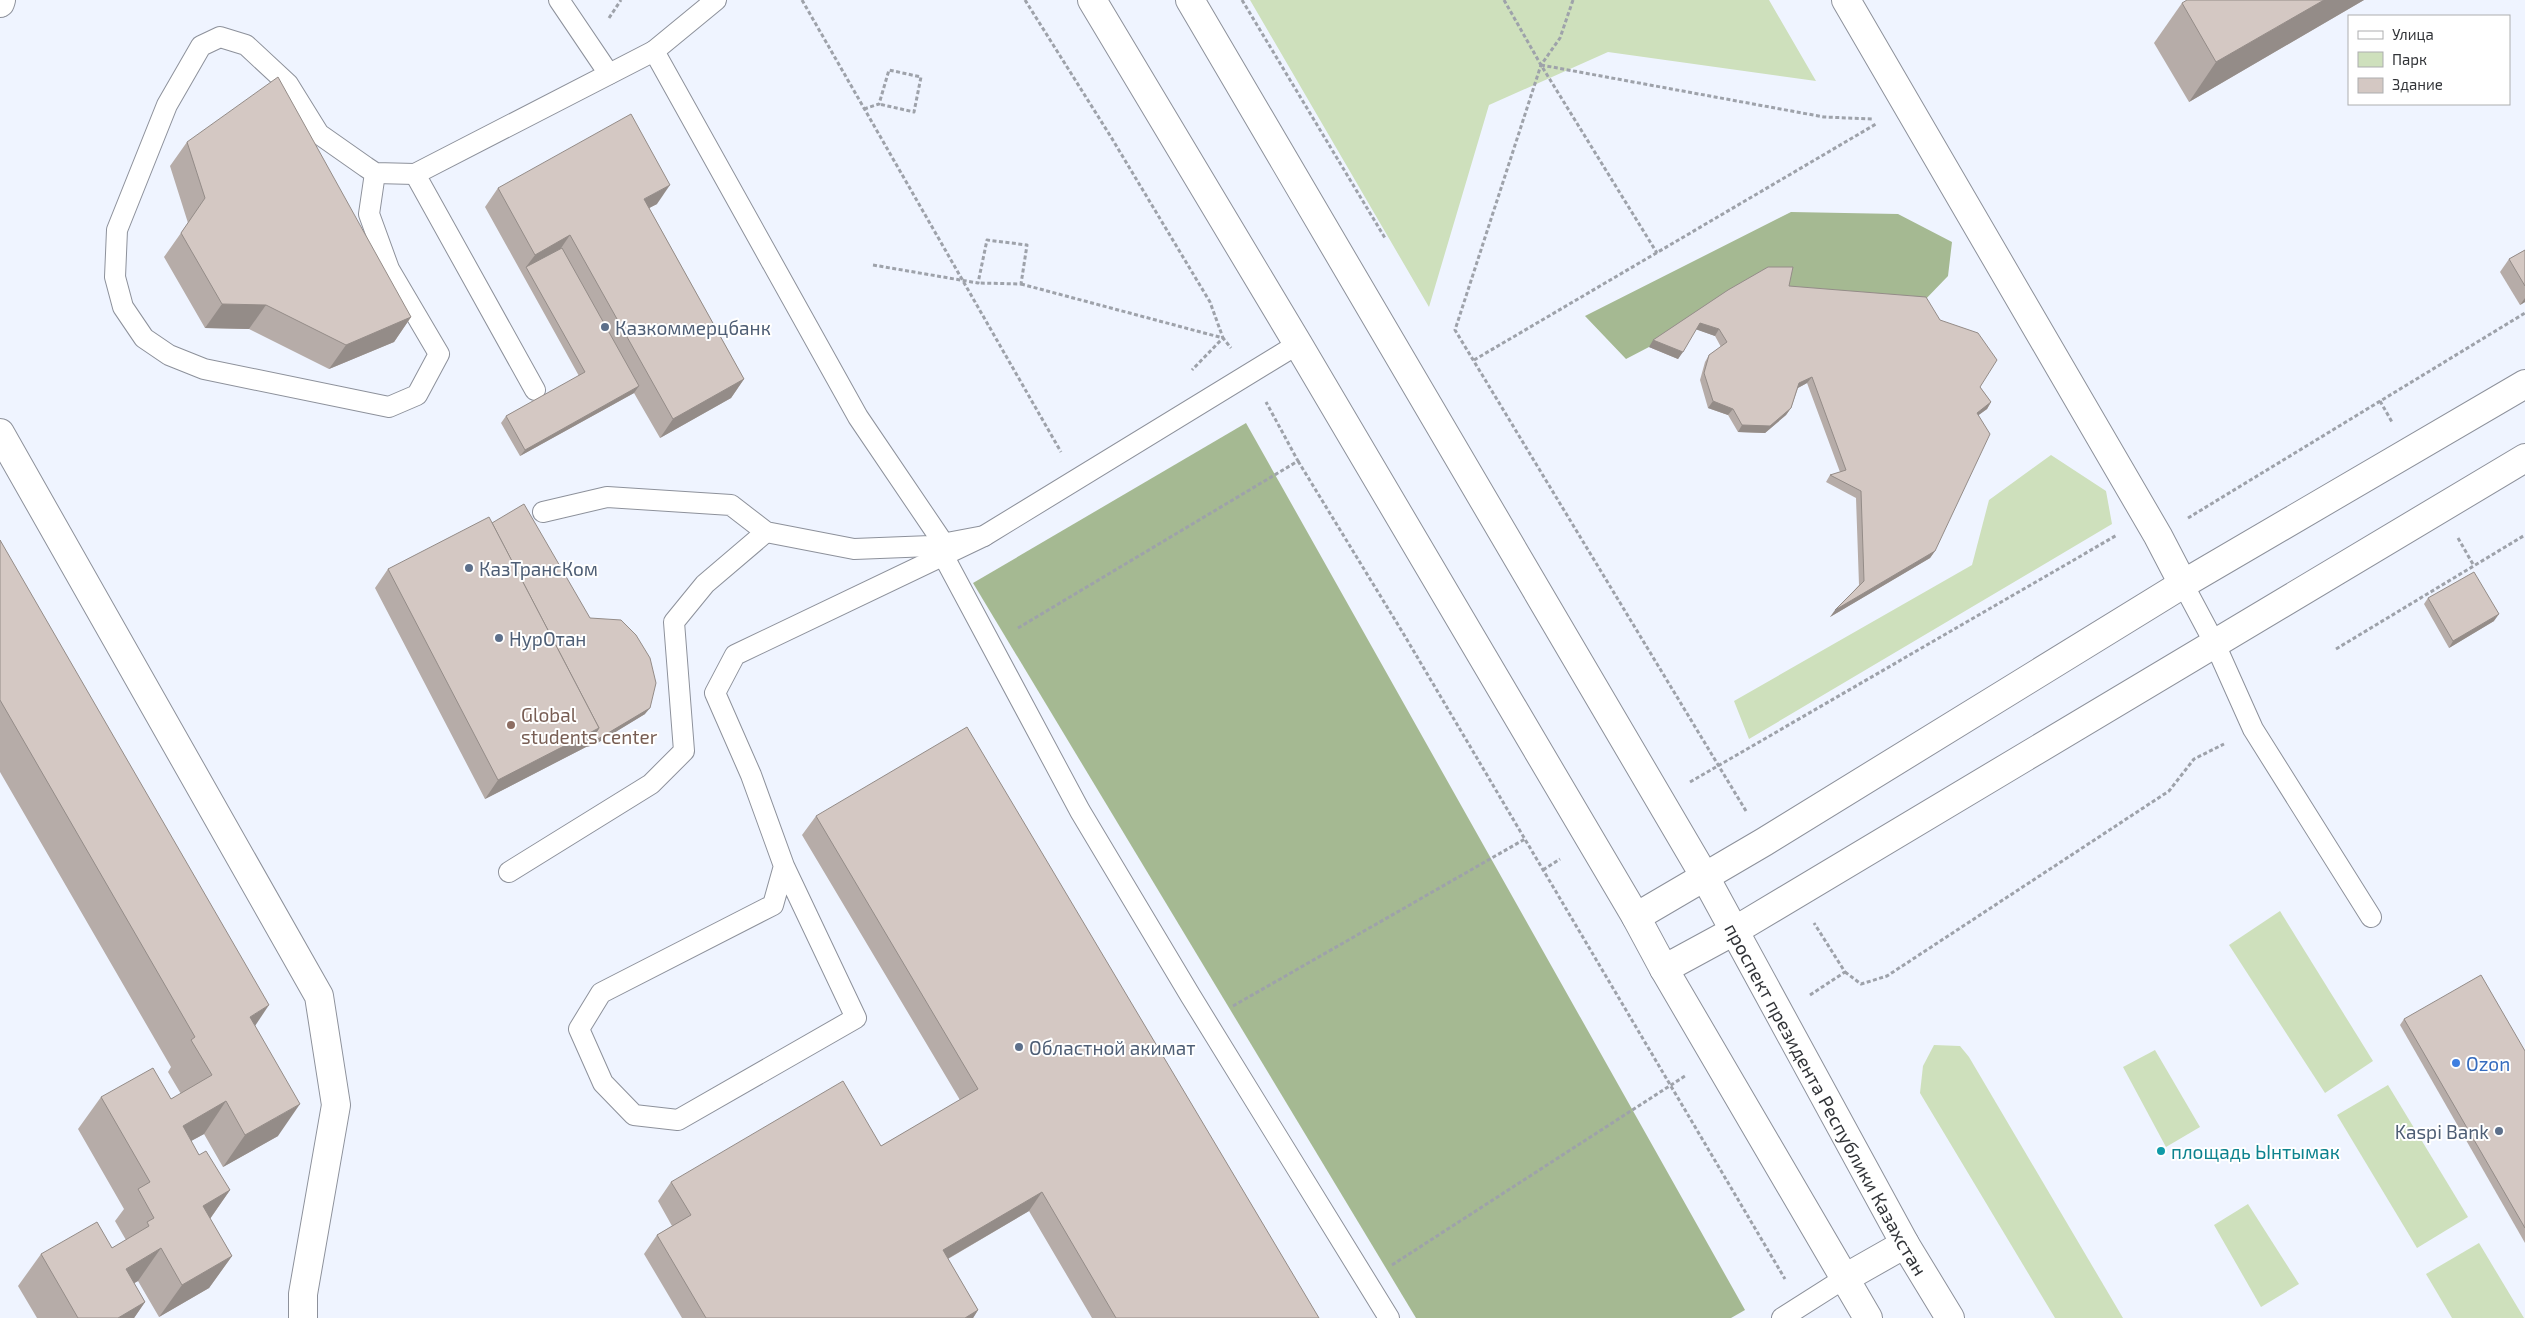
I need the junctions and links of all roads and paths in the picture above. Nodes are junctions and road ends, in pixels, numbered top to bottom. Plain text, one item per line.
1 (559, 0) edge
2 (716, 0) edge
3 (802, 0) edge
4 (1025, 0) edge
5 (1092, 0) edge
6 (1190, 0) edge
7 (1242, 0) edge
8 (1504, 0) edge
9 (1846, 0) edge
10 (654, 51) junction
11 (1541, 65) junction
12 (609, 74) junction
13 (879, 104) junction
14 (1908, 106) junction
15 (864, 109) junction
16 (1884, 119) junction
17 (375, 173) junction
18 (415, 174) junction
19 (1385, 238) dead end
20 (1657, 253) junction
21 (873, 265) dead end
22 (962, 280) junction
23 (978, 283) junction
24 (1022, 284) junction
25 (2525, 313) edge
26 (1223, 338) junction
27 (1298, 344) junction
28 (1474, 360) dead end
29 (1191, 370) dead end
30 (1251, 374) junction
31 (2525, 384) edge
32 (535, 390) dead end
33 (0, 433) edge
34 (1069, 448) dead end
35 (1061, 452) junction
36 (1053, 457) dead end
37 (2525, 458) edge
38 (1298, 461) junction
39 (543, 512) dead end
40 (766, 532) junction
41 (2525, 535) edge
42 (2158, 536) junction
43 (944, 550) junction
44 (2183, 584) junction
45 (991, 644) junction
46 (2215, 644) junction
47 (2336, 649) dead end
48 (2253, 729) junction
49 (1660, 800) junction
50 (1525, 839) junction
51 (1590, 839) junction
52 (784, 866) junction
53 (1543, 870) junction
54 (509, 872) dead end
55 (1705, 877) junction
56 (1636, 917) junction
57 (2371, 917) dead end
58 (1734, 931) junction
59 (1664, 968) junction
60 (1845, 972) dead end
61 (1206, 1021) junction
62 (1905, 1244) junction
63 (1845, 1278) junction
64 (1801, 1307) junction
65 (303, 1318) edge
66 (1389, 1318) edge
67 (1782, 1318) edge
68 (1868, 1318) edge
69 (1950, 1318) edge

1 - 12 lane
2 - 10 lane
3 - 15 path
4 - 26 path
5 - 27 main road
6 - 49 main road, проспект президента Республики Казахстан
7 - 19 path
8 - 11 path
9 - 14 main road
10 - 12 lane
10 - 43 lane
11 - 16 path
11 - 20 path
12 - 18 lane
13 - 13 path
13 - 15 path
14 - 16 path
14 - 42 main road
15 - 22 path
16 - 20 path
17 - 17 lane
17 - 18 lane
18 - 32 lane
20 - 28 path
21 - 22 path
22 - 23 path
22 - 35 path
23 - 24 path
23 - 24 path
24 - 26 path
25 - 42 path
26 - 29 path
26 - 30 path
27 - 30 lane
27 - 51 main road
30 - 38 path
30 - 43 lane
31 - 44 main road
33 - 65 main road
34 - 35 path
35 - 36 path
37 - 46 main road
38 - 45 path
38 - 50 path
39 - 40 lane
40 - 43 lane
40 - 54 lane
41 - 47 path
42 - 44 main road
42 - 49 path
43 - 45 lane
43 - 52 lane
44 - 46 lane
44 - 55 main road
45 - 61 lane
46 - 48 lane
46 - 58 main road
48 - 57 lane
48 - 60 path
49 - 55 main road, проспект президента Республики Казахстан
50 - 53 path
50 - 61 path
51 - 53 path
51 - 56 main road
52 - 52 lane
53 - 64 path
55 - 56 main road
55 - 58 main road, проспект президента Республики Казахстан
56 - 59 main road
58 - 59 main road
58 - 62 main road, проспект президента Республики Казахстан
59 - 63 main road
61 - 66 lane
62 - 63 main road
62 - 69 main road, проспект президента Республики Казахстан
63 - 64 lane
63 - 68 main road
64 - 67 lane

